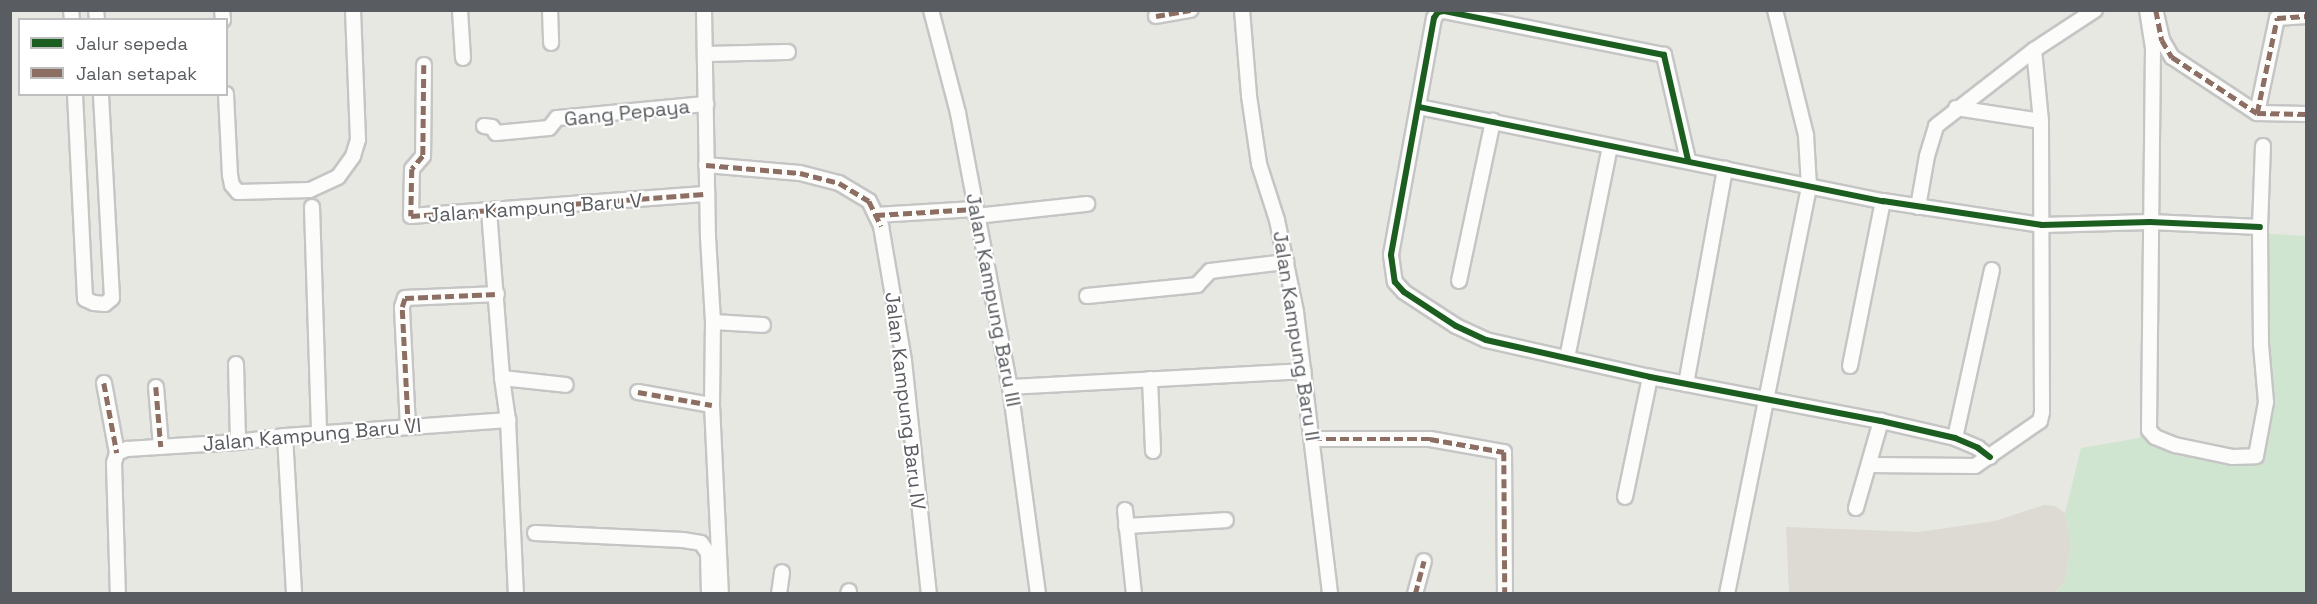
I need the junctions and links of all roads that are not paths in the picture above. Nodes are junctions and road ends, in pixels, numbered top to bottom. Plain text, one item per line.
1 (353, 10) edge
2 (460, 10) edge
3 (550, 10) edge
4 (704, 10) edge
5 (931, 10) edge
6 (1190, 10) edge
7 (1242, 10) edge
8 (1775, 10) edge
9 (2095, 10) edge
10 (2147, 10) edge
11 (2156, 10) edge
12 (1156, 16) dead end
13 (2307, 16) edge
14 (551, 43) dead end
15 (2034, 51) junction
16 (788, 52) dead end
17 (705, 54) junction
18 (463, 58) dead end
19 (424, 65) dead end
20 (75, 96) edge
21 (101, 96) edge
22 (226, 96) edge
23 (706, 104) junction
24 (1419, 107) junction
25 (1956, 108) junction
26 (2257, 113) junction
27 (2307, 114) edge
28 (1493, 120) junction
29 (2041, 121) junction
30 (484, 126) dead end
31 (1610, 146) junction
32 (2263, 146) dead end
33 (1688, 160) junction
34 (706, 165) junction
35 (1725, 169) junction
36 (1809, 186) junction
37 (707, 194) junction
38 (1883, 201) junction
39 (1087, 204) dead end
40 (312, 207) dead end
41 (1917, 207) junction
42 (489, 211) junction
43 (976, 212) junction
44 (876, 215) junction
45 (2150, 222) junction
46 (2042, 225) junction
47 (2260, 227) junction
48 (1286, 262) junction
49 (1992, 270) dead end
50 (1459, 281) dead end
51 (497, 294) junction
52 (1087, 296) dead end
53 (713, 322) junction
54 (763, 325) dead end
55 (1567, 358) junction
56 (236, 364) dead end
57 (1850, 366) dead end
58 (1304, 371) junction
59 (1650, 377) junction
60 (502, 378) junction
61 (1150, 379) junction
62 (104, 383) dead end
63 (1686, 384) junction
64 (566, 385) dead end
65 (156, 387) dead end
66 (1010, 387) junction
67 (638, 392) dead end
68 (1767, 400) junction
69 (712, 405) junction
70 (508, 420) junction
71 (1881, 421) junction
72 (408, 427) junction
73 (319, 434) junction
74 (285, 436) junction
75 (1955, 438) junction
76 (1313, 439) junction
77 (238, 442) junction
78 (160, 447) junction
79 (1153, 451) dead end
80 (117, 453) junction
81 (1990, 458) junction
82 (1870, 465) junction
83 (1625, 497) dead end
84 (1856, 508) dead end
85 (1125, 510) dead end
86 (1226, 520) dead end
87 (1126, 526) junction
88 (535, 533) dead end
89 (1424, 561) dead end
90 (1731, 571) junction
91 (782, 572) dead end
92 (118, 594) edge
93 (294, 594) edge
94 (516, 594) edge
95 (709, 594) edge
96 (721, 594) edge
97 (779, 594) edge
98 (929, 594) edge
99 (1038, 594) edge
100 (1134, 594) edge
101 (1330, 594) edge
102 (1415, 594) edge
103 (1505, 594) edge
104 (1727, 594) edge
105 (1733, 594) edge

1 - 22 street
2 - 18 street
3 - 14 street
4 - 17 street
5 - 43 street, Jalan Kampung Baru III
6 - 12 street
7 - 48 street, Jalan Kampung Baru II
8 - 36 street
9 - 15 street
10 - 45 street
11 - 26 street
13 - 26 street
15 - 25 street
15 - 29 street
16 - 17 street
17 - 23 street
19 - 42 street, Jalan Kampung Baru V
20 - 21 street
23 - 30 street, Gang Pepaya
23 - 34 street
24 - 28 street
24 - 33 street
24 - 55 street
25 - 29 street
25 - 41 street
26 - 27 street
28 - 31 street
28 - 50 street
29 - 46 street
31 - 33 street
31 - 55 street
32 - 47 street
33 - 35 street
34 - 37 street
34 - 44 street
35 - 36 street
35 - 63 street
36 - 38 street
36 - 68 street
37 - 42 street, Jalan Kampung Baru V
37 - 53 street
38 - 41 street
38 - 57 street
39 - 43 street
40 - 73 street
41 - 46 street
42 - 51 street
43 - 44 street
43 - 66 street, Jalan Kampung Baru III
44 - 98 street, Jalan Kampung Baru IV
45 - 46 street
45 - 47 street
45 - 47 street
46 - 81 street
48 - 52 street
48 - 58 street, Jalan Kampung Baru II
49 - 75 street
51 - 60 street
51 - 72 street
53 - 54 street
53 - 69 street
55 - 59 street
56 - 77 street
58 - 61 street
58 - 76 street, Jalan Kampung Baru II
59 - 63 street
59 - 83 street
60 - 64 street
60 - 70 street
61 - 66 street
61 - 79 street
62 - 80 street
63 - 68 street
65 - 78 street
66 - 99 street, Jalan Kampung Baru III
67 - 69 street
68 - 71 street
68 - 90 street
69 - 96 street
70 - 72 street, Jalan Kampung Baru VI
70 - 94 street
71 - 75 street
71 - 82 street
72 - 73 street, Jalan Kampung Baru VI
73 - 74 street, Jalan Kampung Baru VI
74 - 77 street, Jalan Kampung Baru VI
74 - 93 street
75 - 81 street
76 - 101 street, Jalan Kampung Baru II
76 - 103 street
77 - 78 street, Jalan Kampung Baru VI
78 - 80 street, Jalan Kampung Baru VI
80 - 92 street
81 - 82 street
82 - 84 street
85 - 87 street
86 - 87 street
87 - 100 street
88 - 95 street
89 - 102 street
90 - 104 street
90 - 105 street
91 - 97 street

